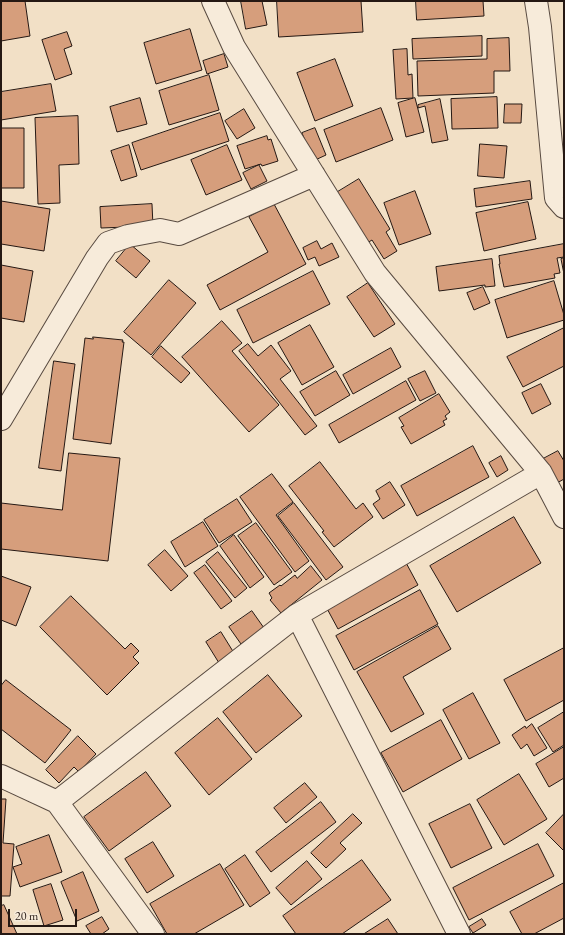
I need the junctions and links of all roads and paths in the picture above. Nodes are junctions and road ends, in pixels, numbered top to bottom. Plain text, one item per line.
1 (213, 1) edge
2 (536, 1) edge
3 (314, 175) junction
4 (564, 208) edge
5 (1, 419) edge
6 (541, 473) junction
7 (564, 517) edge
8 (297, 615) junction
9 (1, 776) edge
10 (57, 802) junction
11 (153, 934) edge
12 (459, 934) edge

1 - 3 street
2 - 4 street
3 - 5 street
3 - 6 street
6 - 7 street
6 - 8 street
8 - 10 street
8 - 12 street
9 - 10 street
10 - 11 street

